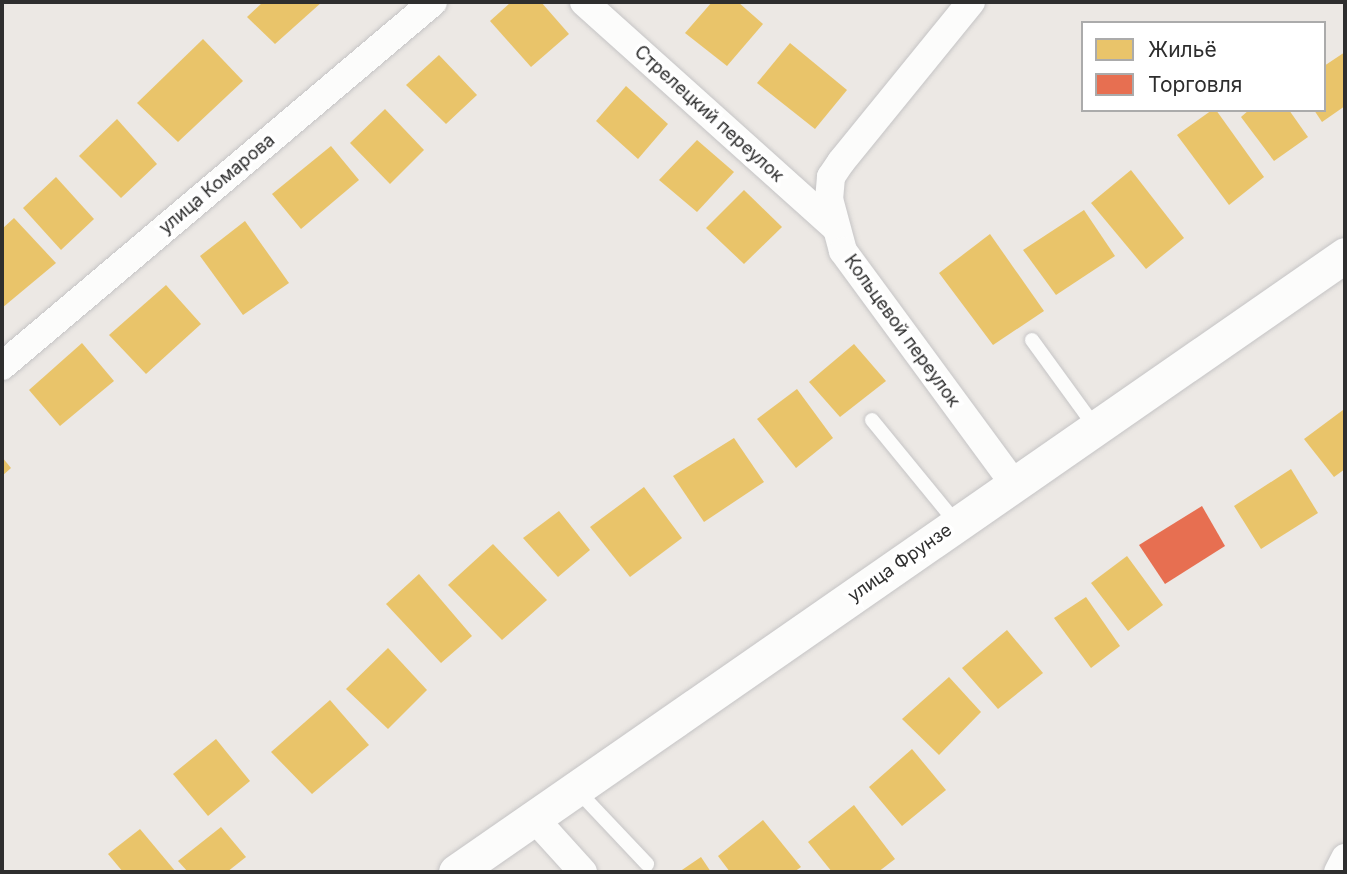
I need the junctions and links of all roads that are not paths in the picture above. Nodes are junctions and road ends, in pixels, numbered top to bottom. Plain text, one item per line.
1 (433, 2) edge
2 (584, 2) edge
3 (971, 2) edge
4 (835, 226) junction
5 (1345, 255) edge
6 (1032, 340) dead end
7 (2, 366) edge
8 (872, 420) dead end
9 (1096, 428) junction
10 (1014, 484) junction
11 (957, 524) junction
12 (576, 789) junction
13 (534, 818) junction
14 (1345, 858) edge
15 (647, 864) dead end
16 (456, 872) edge
17 (583, 872) edge
18 (1338, 872) edge

1 - 7 street, улица Комарова
2 - 4 street, Стрелецкий переулок
3 - 4 street, Кольцевой переулок
4 - 10 street, Кольцевой переулок
5 - 9 street, улица Фрунзе
6 - 9 lane
8 - 11 lane
9 - 10 street, улица Фрунзе
10 - 11 street, улица Фрунзе
11 - 12 street, улица Фрунзе
12 - 13 street, улица Фрунзе
12 - 15 lane
13 - 16 street, улица Фрунзе
13 - 17 street
14 - 18 street

